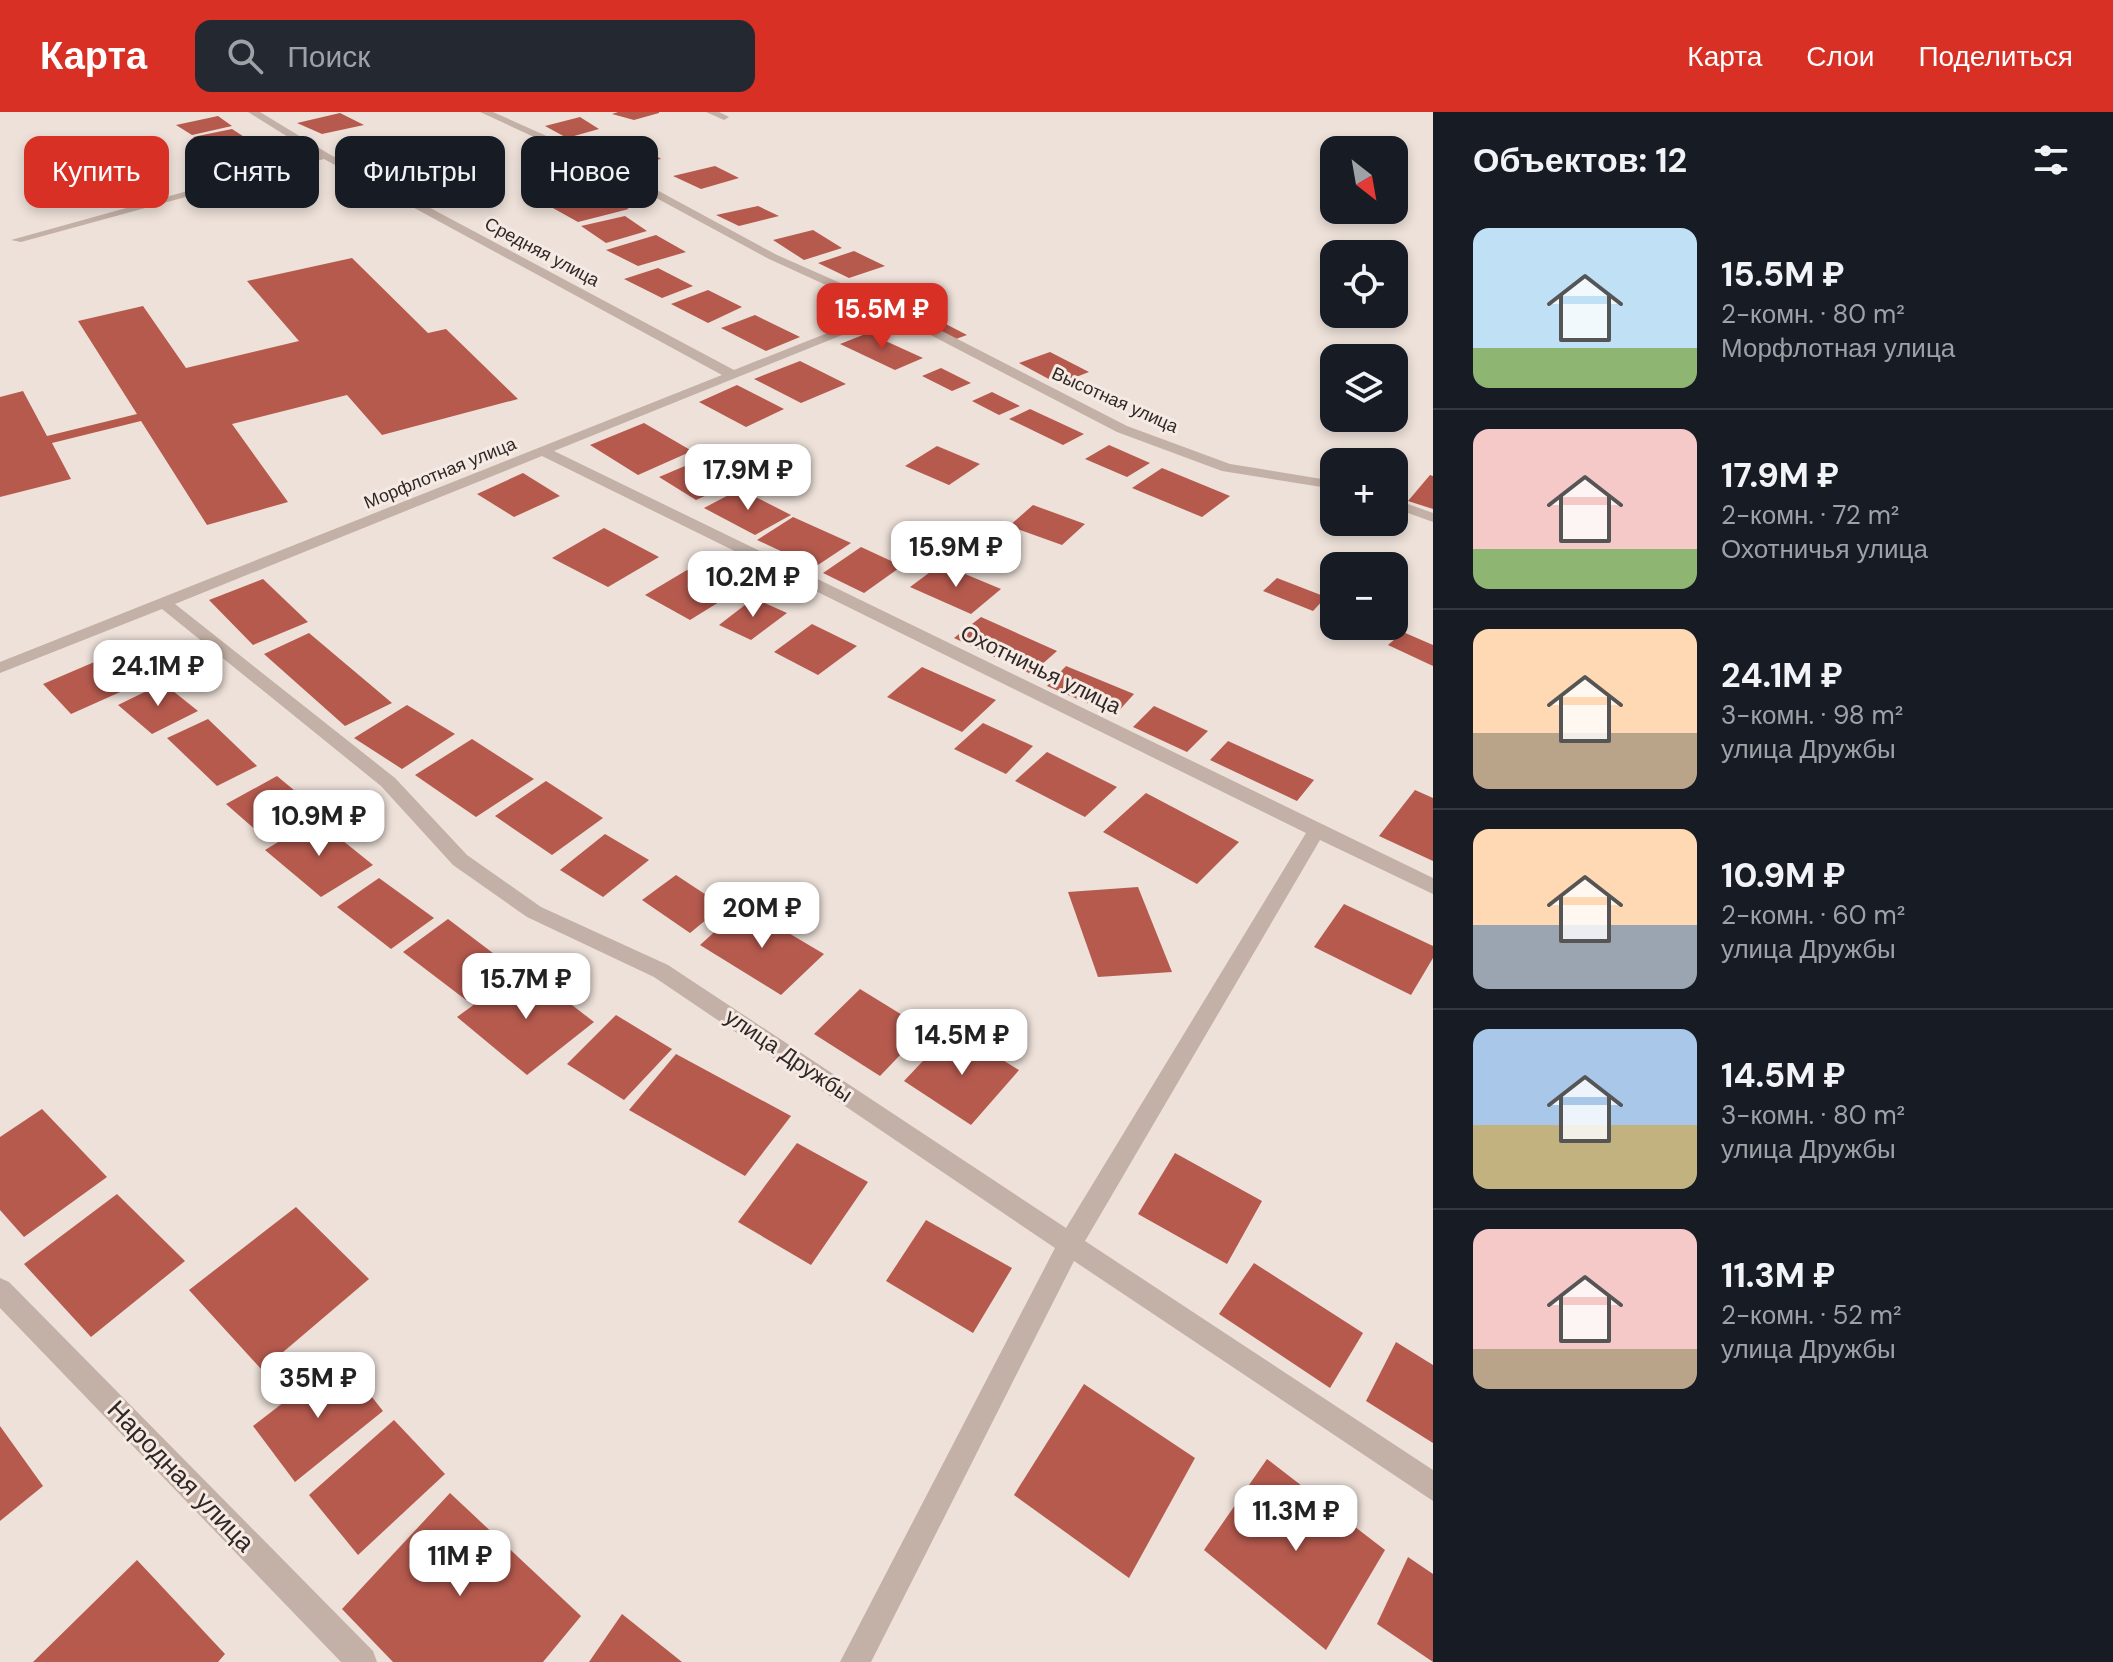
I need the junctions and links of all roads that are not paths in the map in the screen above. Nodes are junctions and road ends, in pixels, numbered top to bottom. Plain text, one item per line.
1 (253, 112) edge
2 (485, 112) edge
3 (711, 112) edge
4 (724, 117) dead end
5 (325, 156) junction
6 (17, 240) dead end
7 (893, 311) junction
8 (731, 374) junction
9 (542, 451) junction
10 (1320, 483) edge
11 (1408, 508) edge
12 (1433, 518) edge
13 (165, 604) junction
14 (0, 668) edge
15 (1318, 828) junction
16 (1433, 887) edge
17 (1070, 1244) junction
18 (0, 1290) edge
19 (1433, 1487) edge
20 (362, 1662) edge
21 (855, 1662) edge

1 - 5 street, Средняя улица
2 - 7 street, Высотная улица
3 - 4 street
5 - 6 street
5 - 8 street, Средняя улица
7 - 8 street, Морфлотная улица
7 - 10 street, Высотная улица
8 - 9 street, Морфлотная улица
9 - 13 street, Морфлотная улица
9 - 15 street, Охотничья улица
11 - 12 street
13 - 14 street, Морфлотная улица
13 - 17 street, улица Дружбы
15 - 16 street, Охотничья улица
15 - 17 street
17 - 19 street, улица Дружбы
17 - 21 street
18 - 20 street, Народная улица

